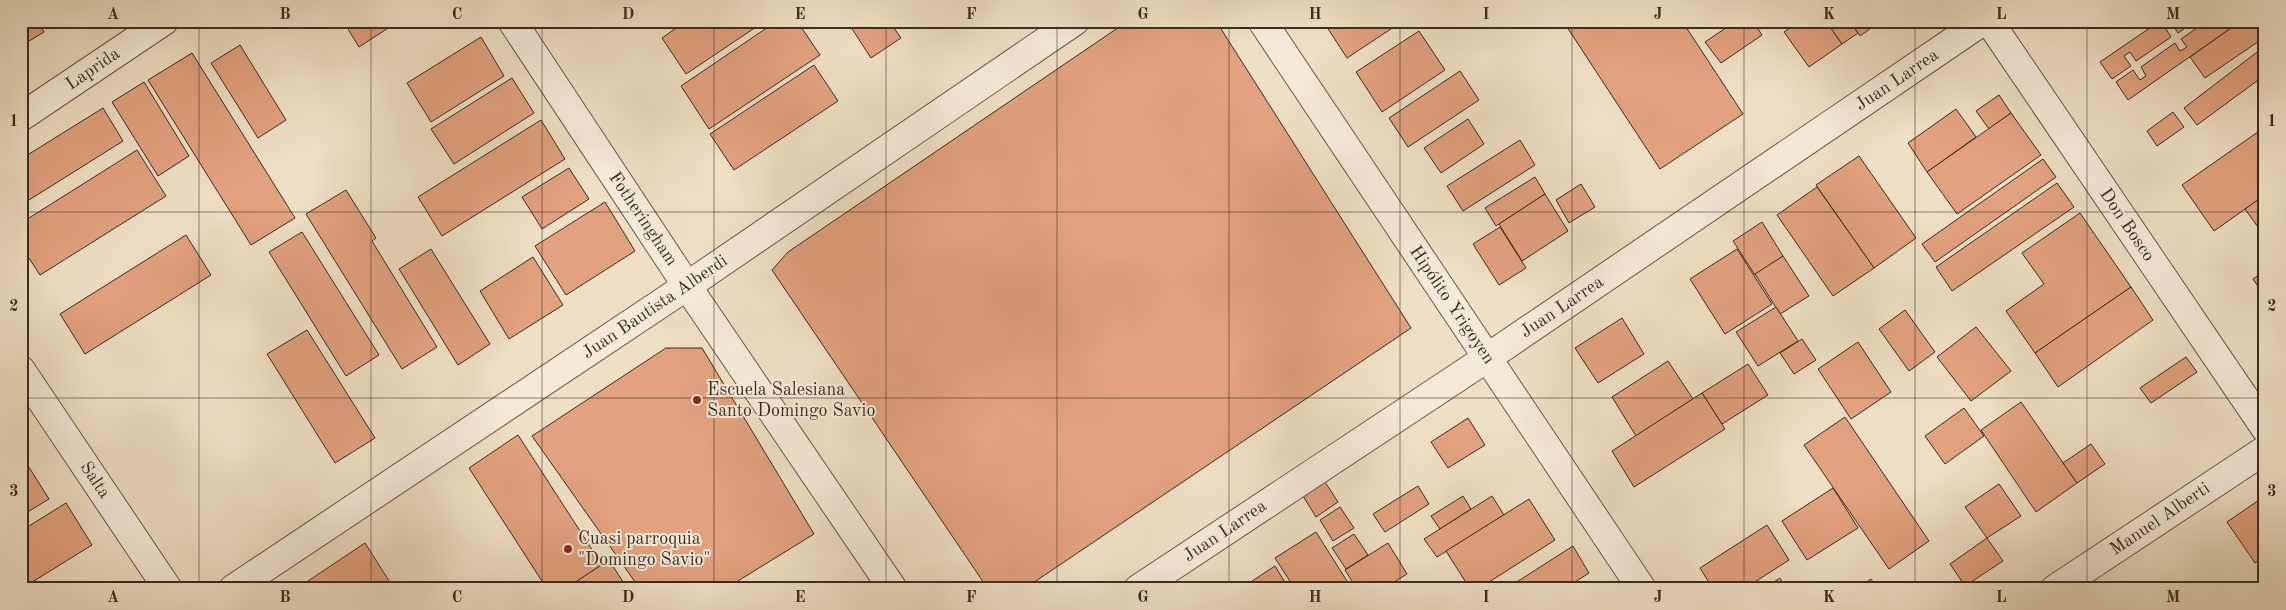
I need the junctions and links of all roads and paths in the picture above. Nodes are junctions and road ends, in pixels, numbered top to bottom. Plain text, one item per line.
1 (164, 21) edge
2 (512, 21) edge
3 (1075, 21) edge
4 (1262, 21) edge
5 (1983, 21) edge
6 (1989, 21) edge
7 (21, 117) edge
8 (688, 286) junction
9 (1487, 358) junction
10 (21, 370) edge
11 (2265, 428) edge
12 (2265, 450) edge
13 (168, 589) edge
14 (233, 589) edge
15 (893, 589) edge
16 (1138, 589) edge
17 (1642, 589) edge
18 (2055, 589) edge

1 - 7 street, Laprida
2 - 8 street, Fotheringham
3 - 8 street, Juan Bautista Alberdi
4 - 9 street, Hipólito Yrigoyen
5 - 9 street, Juan Larrea
6 - 11 street, Don Bosco
8 - 14 street, Juan Bautista Alberdi
8 - 15 street, Fotheringham
9 - 16 street, Juan Larrea
9 - 17 street, Hipólito Yrigoyen
10 - 13 street, Salta
12 - 18 street, Manuel Alberti

